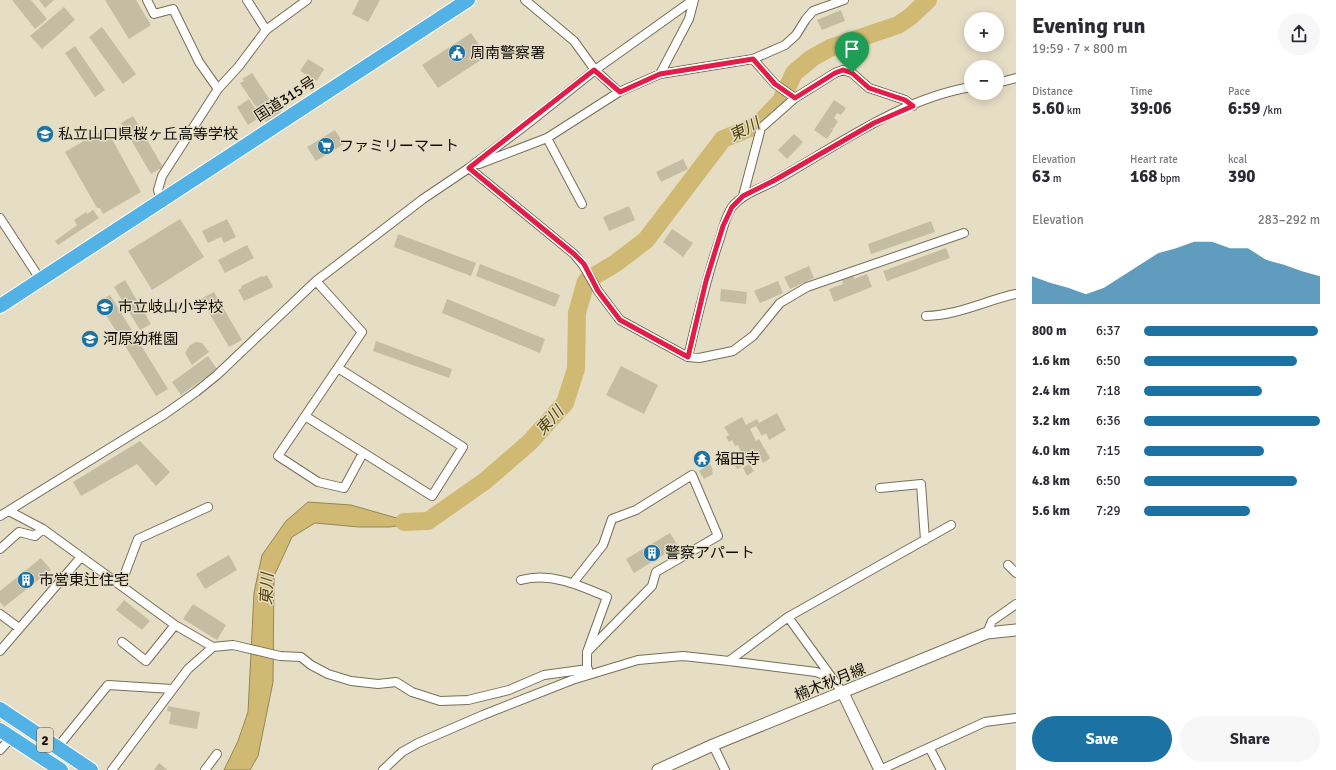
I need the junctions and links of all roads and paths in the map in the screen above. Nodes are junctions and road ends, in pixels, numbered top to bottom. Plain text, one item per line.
1 (147, 0) edge
2 (248, 0) edge
3 (307, 0) edge
4 (468, 0) edge
5 (525, 0) edge
6 (694, 0) edge
7 (844, 0) edge
8 (266, 30) junction
9 (753, 59) junction
10 (594, 70) junction
11 (660, 74) junction
12 (1016, 78) edge
13 (1004, 81) edge
14 (218, 89) junction
15 (964, 89) edge
16 (620, 92) junction
17 (792, 96) junction
18 (913, 106) junction
19 (547, 138) junction
20 (469, 168) junction
21 (743, 196) junction
22 (161, 200) junction
23 (582, 204) dead end
24 (0, 218) edge
25 (964, 233) dead end
26 (40, 279) junction
27 (316, 281) junction
28 (1016, 294) edge
29 (0, 306) edge
30 (926, 316) dead end
31 (688, 357) junction
32 (338, 368) junction
33 (305, 416) junction
34 (363, 453) junction
35 (880, 488) dead end
36 (208, 507) dead end
37 (10, 511) junction
38 (0, 516) edge
39 (951, 525) dead end
40 (43, 529) junction
41 (925, 540) junction
42 (0, 549) edge
43 (81, 557) junction
44 (1008, 565) dead end
45 (1016, 573) edge
46 (520, 580) dead end
47 (573, 583) junction
48 (121, 584) junction
49 (1016, 604) edge
50 (0, 614) edge
51 (788, 617) junction
52 (175, 625) junction
53 (19, 628) junction
54 (1016, 630) edge
55 (987, 633) junction
56 (122, 642) dead end
57 (213, 647) junction
58 (0, 651) edge
59 (587, 652) junction
60 (729, 661) junction
61 (587, 673) junction
62 (832, 678) junction
63 (172, 689) junction
64 (843, 693) junction
65 (0, 709) edge
66 (1016, 718) edge
67 (5, 734) edge
68 (713, 745) junction
69 (57, 748) junction
70 (930, 748) junction
71 (0, 750) edge
72 (217, 754) dead end
73 (60, 770) edge
74 (91, 770) edge
75 (112, 770) edge
76 (205, 770) edge
77 (383, 770) edge
78 (658, 770) edge
79 (725, 770) edge
80 (880, 770) edge
81 (941, 770) edge

1 - 14 street
2 - 8 street
3 - 8 street
4 - 22 highway, 国道315号
5 - 10 street
6 - 10 street
6 - 11 street
7 - 9 street
8 - 14 street
9 - 11 street
9 - 17 street
10 - 16 street
10 - 20 street
11 - 16 street
12 - 13 street
14 - 22 street
15 - 18 street
16 - 19 street
17 - 18 street
17 - 21 street
18 - 21 street
19 - 20 street
19 - 23 street
20 - 27 street
20 - 31 street
21 - 31 street
22 - 26 highway, 国道315号
24 - 26 street
25 - 31 street
26 - 29 highway, 国道315号
27 - 32 street
27 - 37 street
28 - 30 street
32 - 33 street
32 - 34 street
33 - 34 street
33 - 34 street
35 - 41 street
36 - 48 street
37 - 38 street
37 - 40 street
39 - 41 street
40 - 42 street
40 - 43 street
41 - 51 street
43 - 48 street
43 - 53 street
44 - 45 street
46 - 47 street
47 - 59 street
47 - 59 street
48 - 52 street
49 - 55 street
50 - 53 street
51 - 60 street
51 - 62 street
52 - 56 street
52 - 57 street
53 - 58 street
54 - 55 street, 楠木秋月線
55 - 64 street, 楠木秋月線
57 - 61 street
57 - 63 street
59 - 61 street
60 - 61 street
60 - 62 street
61 - 77 street
62 - 64 street
63 - 69 street
63 - 75 street
64 - 68 street, 楠木秋月線
64 - 80 street
65 - 69 highway, 2
66 - 70 street
67 - 71 street
67 - 73 highway, 2
68 - 78 street, 楠木秋月線
68 - 79 street
69 - 74 highway, 2
70 - 80 street
70 - 81 street
72 - 76 street

